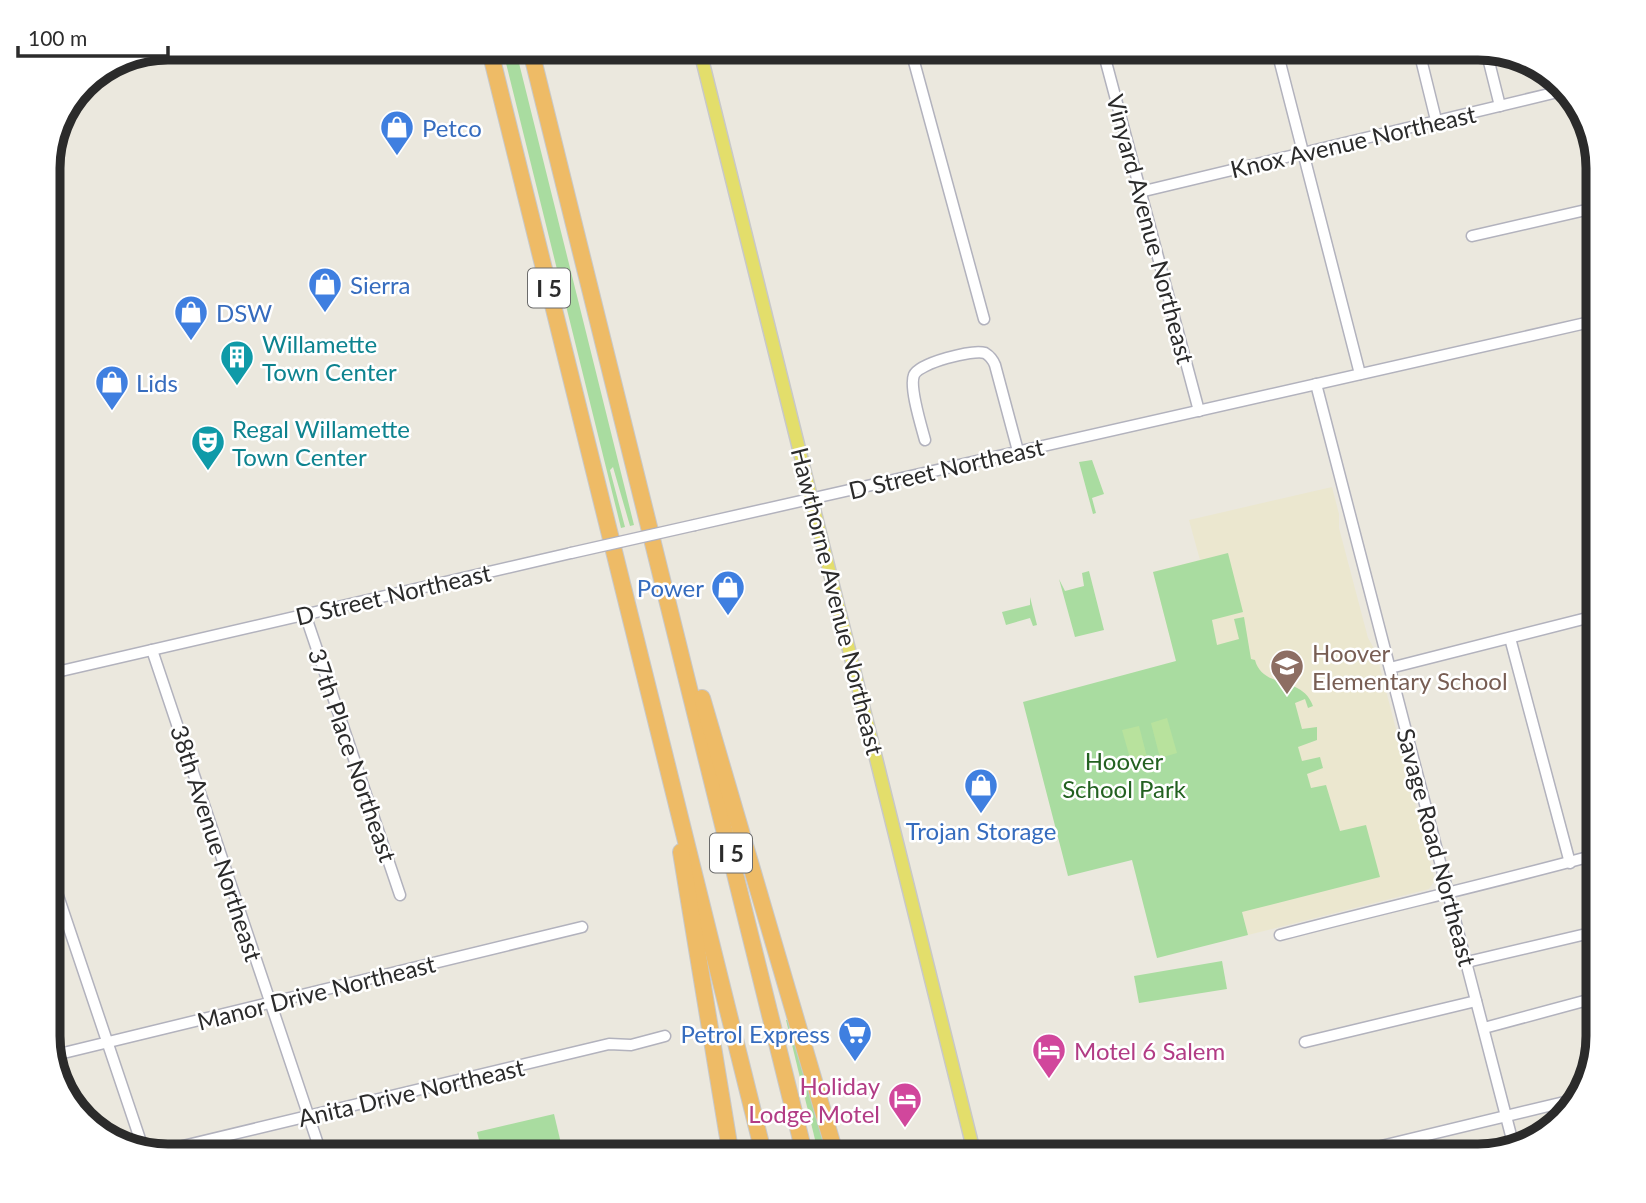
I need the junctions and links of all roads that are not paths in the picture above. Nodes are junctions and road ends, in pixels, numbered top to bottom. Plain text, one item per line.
1 (492, 60) edge
2 (533, 60) edge
3 (702, 60) edge
4 (913, 60) edge
5 (1105, 60) edge
6 (1279, 60) edge
7 (1421, 60) edge
8 (1489, 61) edge
9 (1556, 92) edge
10 (1500, 106) junction
11 (1436, 120) junction
12 (1303, 151) junction
13 (1140, 192) junction
14 (1586, 210) edge
15 (1472, 236) dead end
16 (984, 319) dead end
17 (1586, 323) edge
18 (1360, 374) junction
19 (1316, 384) junction
20 (1199, 411) junction
21 (925, 440) dead end
22 (1018, 451) junction
23 (812, 498) junction
24 (660, 575) junction
25 (306, 614) junction
26 (1586, 618) edge
27 (1510, 638) junction
28 (152, 650) junction
29 (1390, 668) junction
30 (60, 671) edge
31 (676, 801) junction
32 (1586, 858) edge
33 (1570, 863) junction
34 (1449, 893) junction
35 (400, 895) dead end
36 (60, 901) edge
37 (582, 927) dead end
38 (1280, 934) dead end
39 (1586, 934) edge
40 (1467, 962) junction
41 (1476, 1001) junction
42 (1586, 1001) edge
43 (270, 1004) junction
44 (1484, 1028) junction
45 (665, 1036) dead end
46 (108, 1042) junction
47 (1306, 1042) dead end
48 (62, 1053) edge
49 (1563, 1102) edge
50 (310, 1116) junction
51 (1506, 1116) junction
52 (1512, 1138) edge
53 (141, 1140) edge
54 (195, 1144) edge
55 (318, 1144) edge
56 (730, 1144) edge
57 (761, 1144) edge
58 (802, 1144) edge
59 (833, 1144) edge
60 (972, 1144) edge
61 (1390, 1144) edge

1 - 31 highway, I 5
2 - 24 highway, I 5
3 - 23 main road, Hawthorne Avenue Northeast
4 - 16 street
5 - 13 street, Vinyard Avenue Northeast
6 - 12 street
7 - 11 street
8 - 10 street
9 - 10 street, Knox Avenue Northeast
10 - 11 street, Knox Avenue Northeast
11 - 12 street, Knox Avenue Northeast
12 - 13 street, Knox Avenue Northeast
12 - 18 street
13 - 20 street, Vinyard Avenue Northeast
14 - 15 street
17 - 18 street, D Street Northeast
18 - 19 street, D Street Northeast
19 - 20 street, D Street Northeast
19 - 29 street, Savage Road Northeast
20 - 22 street, D Street Northeast
21 - 22 street
22 - 23 street, D Street Northeast
23 - 25 street, D Street Northeast, bridge
23 - 60 main road, Hawthorne Avenue Northeast
24 - 58 highway, I 5
24 - 59 highway, I 5
25 - 28 street, D Street Northeast
25 - 35 street, 37th Place Northeast
26 - 27 street
27 - 29 street
27 - 33 street
28 - 30 street, D Street Northeast
28 - 43 street, 38th Avenue Northeast
29 - 34 street, Savage Road Northeast
31 - 56 highway
31 - 57 highway, I 5
32 - 33 street
33 - 34 street
34 - 38 street
34 - 40 street, Savage Road Northeast
36 - 46 street
37 - 43 street, Manor Drive Northeast
39 - 40 street
40 - 41 street, Savage Road Northeast
41 - 44 street, Savage Road Northeast
41 - 47 street
42 - 44 street
43 - 46 street, Manor Drive Northeast
43 - 50 street, 38th Avenue Northeast
44 - 51 street, Savage Road Northeast
45 - 50 street, Anita Drive Northeast
46 - 48 street, Manor Drive Northeast
46 - 53 street
49 - 51 street
50 - 54 street, Anita Drive Northeast
50 - 55 street, 38th Avenue Northeast
51 - 52 street, Savage Road Northeast
51 - 61 street

